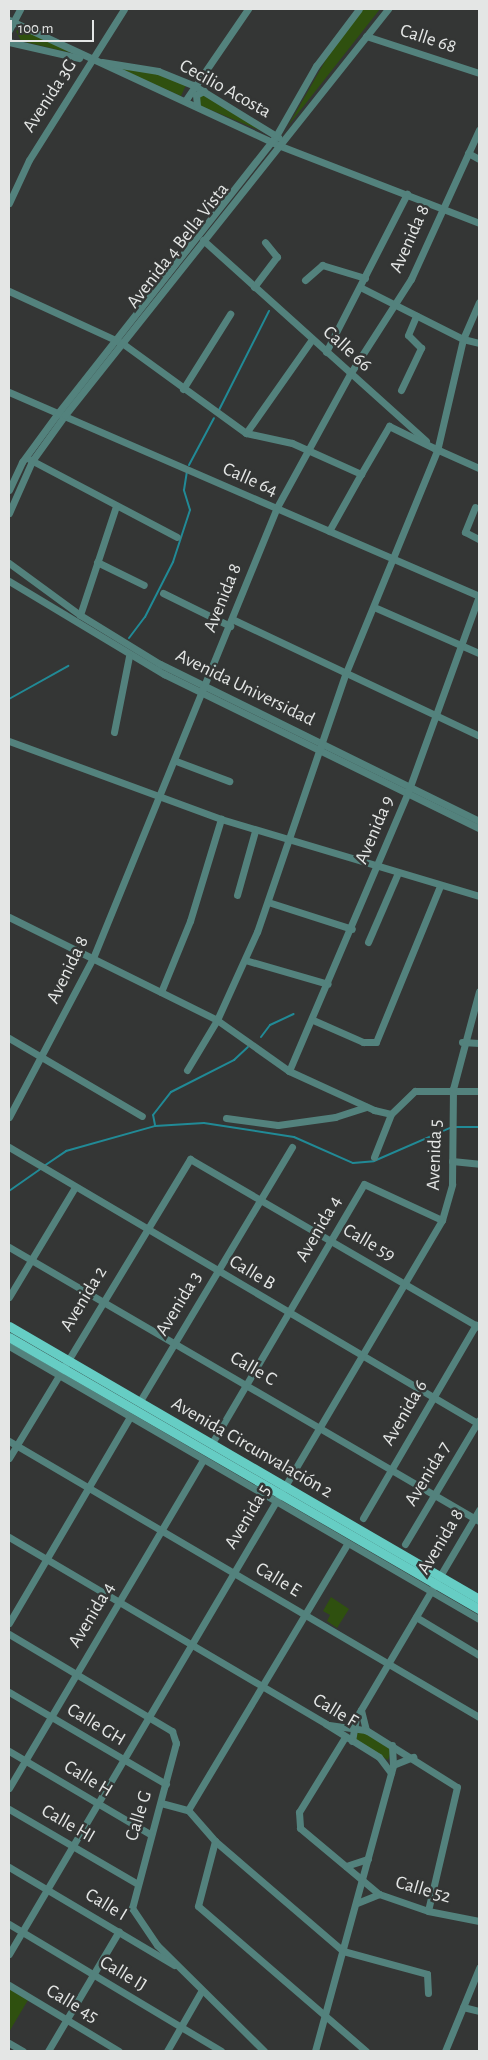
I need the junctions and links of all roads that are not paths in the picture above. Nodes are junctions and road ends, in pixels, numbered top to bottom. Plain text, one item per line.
1 (20, 9) edge
2 (124, 9) edge
3 (248, 9) edge
4 (359, 9) edge
5 (388, 9) edge
6 (11, 20) edge
7 (9, 30) edge
8 (366, 36) junction
9 (9, 42) edge
10 (92, 60) junction
11 (479, 73) edge
12 (193, 86) junction
13 (204, 91) junction
14 (185, 101) junction
15 (197, 106) junction
16 (479, 130) edge
17 (279, 141) junction
18 (468, 153) junction
19 (479, 159) edge
20 (408, 194) junction
21 (9, 203) edge
22 (441, 208) junction
23 (479, 223) edge
24 (203, 240) junction
25 (265, 242) dead end
26 (365, 278) junction
27 (305, 280) dead end
28 (254, 287) junction
29 (360, 287) junction
30 (9, 291) edge
31 (479, 302) edge
32 (396, 306) junction
33 (230, 314) dead end
34 (416, 316) junction
35 (312, 339) junction
36 (463, 339) junction
37 (119, 341) junction
38 (479, 343) edge
39 (326, 352) junction
40 (350, 374) junction
41 (183, 388) junction
42 (401, 390) dead end
43 (9, 392) edge
44 (394, 412) junction
45 (62, 414) junction
46 (389, 426) junction
47 (246, 433) junction
48 (309, 449) junction
49 (436, 449) junction
50 (29, 459) junction
51 (479, 468) edge
52 (360, 474) junction
53 (9, 490) edge
54 (116, 506) junction
55 (475, 507) dead end
56 (276, 509) junction
57 (9, 513) edge
58 (329, 531) junction
59 (177, 537) dead end
60 (479, 539) edge
61 (395, 557) junction
62 (97, 562) junction
63 (9, 563) edge
64 (9, 581) edge
65 (144, 585) dead end
66 (163, 593) dead end
67 (479, 596) edge
68 (374, 607) junction
69 (80, 615) junction
70 (231, 622) junction
71 (460, 645) junction
72 (479, 653) edge
73 (129, 656) junction
74 (345, 675) junction
75 (203, 690) junction
76 (436, 717) junction
77 (114, 732) dead end
78 (479, 736) edge
79 (9, 741) edge
80 (319, 746) junction
81 (176, 761) junction
82 (229, 781) dead end
83 (409, 789) junction
84 (159, 799) junction
85 (221, 819) junction
86 (479, 821) edge
87 (479, 828) edge
88 (255, 831) junction
89 (288, 841) junction
90 (376, 869) junction
91 (397, 875) junction
92 (440, 886) junction
93 (237, 895) dead end
94 (479, 896) edge
95 (268, 902) junction
96 (9, 917) edge
97 (352, 929) junction
98 (368, 942) dead end
99 (93, 958) junction
100 (245, 960) junction
101 (328, 984) junction
102 (479, 991) edge
103 (161, 992) junction
104 (217, 1020) junction
105 (313, 1020) junction
106 (9, 1038) edge
107 (462, 1042) junction
108 (479, 1043) edge
109 (43, 1056) junction
110 (187, 1070) dead end
111 (290, 1071) junction
112 (453, 1089) junction
113 (479, 1091) edge
114 (366, 1106) junction
115 (391, 1114) junction
116 (142, 1116) dead end
117 (9, 1117) edge
118 (226, 1118) dead end
119 (9, 1147) edge
120 (292, 1147) dead end
121 (374, 1157) dead end
122 (190, 1159) joint
123 (452, 1161) junction
124 (479, 1164) edge
125 (75, 1187) junction
126 (261, 1199) junction
127 (442, 1220) junction
128 (146, 1229) junction
129 (331, 1240) junction
130 (9, 1247) edge
131 (30, 1260) junction
132 (218, 1271) junction
133 (405, 1284) junction
134 (9, 1297) edge
135 (102, 1300) junction
136 (288, 1313) junction
137 (9, 1326) edge
138 (478, 1326) edge
139 (9, 1337) edge
140 (175, 1342) junction
141 (13, 1346) edge
142 (362, 1356) junction
143 (63, 1368) junction
144 (247, 1384) junction
145 (433, 1398) junction
146 (140, 1401) junction
147 (130, 1417) junction
148 (479, 1422) edge
149 (320, 1427) junction
150 (179, 1440) junction
151 (9, 1441) edge
152 (212, 1443) junction
153 (16, 1445) junction
154 (9, 1458) edge
155 (202, 1460) junction
156 (392, 1469) junction
157 (233, 1471) junction
158 (88, 1488) junction
159 (280, 1494) junction
160 (435, 1495) junction
161 (479, 1510) edge
162 (363, 1518) dead end
163 (477, 1519) edge
164 (162, 1530) junction
165 (340, 1534) junction
166 (9, 1536) edge
167 (348, 1544) junction
168 (405, 1544) dead end
169 (47, 1559) junction
170 (234, 1572) junction
171 (435, 1583) junction
172 (479, 1599) edge
173 (119, 1602) junction
174 (479, 1609) edge
175 (307, 1616) junction
176 (416, 1617) junction
177 (479, 1619) edge
178 (9, 1623) edge
179 (9, 1634) edge
180 (191, 1644) junction
181 (479, 1655) edge
182 (388, 1664) junction
183 (76, 1673) junction
184 (264, 1687) junction
185 (9, 1692) edge
186 (361, 1710) junction
187 (150, 1716) junction
188 (50, 1717) junction
189 (479, 1717) edge
190 (326, 1724) junction
191 (353, 1728) junction
192 (366, 1730) junction
193 (345, 1737) junction
194 (352, 1741) junction
195 (392, 1745) junction
196 (9, 1751) edge
197 (413, 1757) junction
198 (25, 1760) junction
199 (123, 1760) junction
200 (393, 1765) junction
201 (391, 1773) junction
202 (166, 1784) junction
203 (9, 1788) edge
204 (161, 1803) junction
205 (98, 1804) junction
206 (9, 1809) edge
207 (188, 1810) junction
208 (150, 1834) junction
209 (215, 1841) junction
210 (72, 1846) junction
211 (368, 1859) junction
212 (346, 1866) junction
213 (9, 1867) edge
214 (363, 1880) junction
215 (136, 1883) junction
216 (47, 1889) junction
217 (379, 1894) junction
218 (356, 1903) junction
219 (428, 1911) junction
220 (479, 1921) edge
221 (9, 1924) edge
222 (119, 1931) junction
223 (22, 1932) junction
224 (343, 1951) junction
225 (9, 1954) edge
226 (479, 1968) edge
227 (185, 1973) junction
228 (93, 1975) junction
229 (9, 1985) edge
230 (202, 1990) junction
231 (428, 1994) dead end
232 (463, 2007) junction
233 (479, 2011) edge
234 (325, 2017) junction
235 (66, 2020) junction
236 (181, 2027) junction
237 (9, 2043) edge
238 (23, 2051) edge
239 (48, 2051) edge
240 (119, 2051) edge
241 (167, 2051) edge
242 (221, 2051) edge
243 (264, 2051) edge
244 (315, 2051) edge
245 (366, 2051) edge
246 (445, 2051) edge

1 - 6 street
2 - 10 street, Avenida 3G
3 - 12 street
4 - 17 street, Avenida 4 Bella Vista
5 - 8 street, Avenida 4 Bella Vista
6 - 7 street
6 - 10 street, Cecilio Acosta
8 - 11 street, Calle 68
8 - 17 street, Avenida 4 Bella Vista
9 - 10 street
10 - 12 street, Cecilio Acosta
10 - 14 street, Cecilio Acosta
10 - 21 street, Avenida 3G
12 - 13 street, Cecilio Acosta
12 - 14 street
13 - 15 street
13 - 17 street, Cecilio Acosta
14 - 15 street, Cecilio Acosta
15 - 17 street, Cecilio Acosta
16 - 18 street, Avenida 8
17 - 20 street
17 - 24 street, Avenida 4 Bella Vista
17 - 37 street, Avenida 4 Bella Vista
18 - 19 street
18 - 22 street, Avenida 8
20 - 22 street
20 - 26 street
22 - 23 street
22 - 32 street, Avenida 8
24 - 28 street, Calle 66
24 - 37 street, Avenida 4 Bella Vista
25 - 28 street
26 - 27 street
26 - 29 street
28 - 35 street, Calle 66
29 - 32 street
29 - 39 street
30 - 37 street
31 - 36 street
32 - 34 street
32 - 40 street, Avenida 8
33 - 41 street
34 - 36 street
34 - 42 street
35 - 39 street, Calle 66
35 - 47 street
36 - 38 street
36 - 49 street
37 - 41 street
37 - 45 street, Avenida 4 Bella Vista
39 - 40 street, Calle 66
40 - 44 street, Calle 66
40 - 48 street, Avenida 8
41 - 47 street
43 - 45 street, Calle 64
44 - 46 street
44 - 49 street, Calle 66
45 - 50 street, Avenida 4 Bella Vista
45 - 56 street, Calle 64
46 - 49 street
46 - 52 street
47 - 48 street
48 - 52 street
48 - 56 street, Avenida 8
49 - 51 street, Calle 66
49 - 61 street
50 - 53 street, Avenida 4 Bella Vista
50 - 54 street
50 - 57 street, Avenida 4 Bella Vista
52 - 58 street
54 - 59 street
54 - 62 street
55 - 60 street
56 - 58 street, Calle 64
56 - 70 street, Avenida 8
58 - 61 street, Calle 64
61 - 67 street, Calle 64
61 - 68 street
62 - 65 street
62 - 69 street
63 - 69 street, Avenida Universidad
64 - 73 street, Avenida Universidad
66 - 70 street
67 - 71 street, Avenida 9
68 - 71 street
68 - 74 street
69 - 75 street, Avenida Universidad
70 - 74 street
70 - 75 street, Avenida 8
71 - 72 street
71 - 76 street, Avenida 9
73 - 75 street, Avenida Universidad
73 - 77 street
74 - 76 street
74 - 80 street
75 - 80 street, Avenida Universidad
75 - 81 street, Avenida 8
76 - 78 street
76 - 83 street, Avenida 9
79 - 84 street
80 - 83 street, Avenida Universidad
80 - 89 street
81 - 82 street
81 - 84 street, Avenida 8
83 - 86 street, Avenida Universidad
83 - 87 street, Avenida Universidad
83 - 90 street, Avenida 9
84 - 85 street
84 - 99 street, Avenida 8
85 - 88 street
85 - 103 street
88 - 89 street
88 - 93 street
89 - 90 street
89 - 95 street
90 - 91 street
90 - 97 street, Avenida 9
91 - 92 street
91 - 98 street
92 - 94 street
92 - 105 street
95 - 97 street
95 - 100 street
96 - 99 street
97 - 101 street, Avenida 9
99 - 103 street
99 - 109 street, Avenida 8
100 - 101 street
100 - 104 street
101 - 105 street, Avenida 9
102 - 107 street, Avenida 5
103 - 104 street
104 - 110 street
104 - 111 street
105 - 111 street, Avenida 9
106 - 109 street
107 - 108 street
107 - 112 street, Avenida 5
109 - 116 street
109 - 117 street, Avenida 8
111 - 114 street
112 - 113 street
112 - 115 street
112 - 123 street, Avenida 5
114 - 115 street
114 - 118 street
115 - 121 street
119 - 125 street, Calle B
120 - 126 street, Avenida 3
122 - 126 street, Calle 59
122 - 128 street, Avenida 2
123 - 124 street
123 - 127 street, Avenida 5
125 - 128 street, Calle B
125 - 131 street
126 - 129 street, Calle 59
126 - 132 street, Avenida 3
127 - 129 street, Avenida 4
127 - 133 street, Avenida 5
128 - 132 street, Calle B
128 - 135 street, Avenida 2
129 - 133 street, Calle 59
129 - 136 street, Avenida 4
130 - 131 street, Calle C
131 - 134 street
131 - 135 street, Calle C
132 - 136 street, Calle B
132 - 140 street, Avenida 3
133 - 138 street, Calle 59
133 - 142 street, Avenida 5
135 - 140 street, Calle C
135 - 143 street, Avenida 2
136 - 142 street, Calle B
136 - 144 street, Avenida 4
137 - 143 main road, Avenida Circunvalación 2
138 - 145 street, Avenida 6
139 - 141 main road, Avenida Circunvalación 2
140 - 144 street, Calle C
140 - 146 street, Avenida 3
141 - 143 main road, Avenida Circunvalación 2
142 - 145 street, Calle B
142 - 149 street, Avenida 5
143 - 146 main road, Avenida Circunvalación 2
143 - 147 street
143 - 150 main road, Avenida Circunvalación 2
143 - 153 street, Avenida 2
144 - 149 street, Calle C
144 - 152 street, Avenida 4
145 - 148 street, Calle B
145 - 156 street, Avenida 6
146 - 152 main road, Avenida Circunvalación 2
147 - 150 street
147 - 158 street
148 - 160 street, Avenida 7
149 - 156 street, Calle C
149 - 159 street, Avenida 5
150 - 155 street
150 - 157 main road, Avenida Circunvalación 2
151 - 153 street, Calle E
152 - 159 main road, Avenida Circunvalación 2
153 - 154 street, Avenida 2
153 - 158 street, Calle E
155 - 157 street
155 - 164 street, Avenida 4
156 - 160 street, Calle C
156 - 162 street, Avenida 6
157 - 159 main road, Avenida Circunvalación 2
158 - 164 street, Calle E
158 - 169 street
159 - 165 main road, Avenida Circunvalación 2
159 - 170 street, Avenida 5
159 - 171 main road, Avenida Circunvalación 2
160 - 163 street, Calle C
160 - 168 street, Avenida 7
161 - 163 street, Avenida 8
163 - 171 street, Avenida 8
164 - 170 street, Calle E
164 - 173 street, Avenida 4
165 - 167 street
165 - 171 main road, Avenida Circunvalación 2
166 - 169 street, Calle F
167 - 171 street
167 - 175 street
169 - 173 street, Calle F
169 - 178 street
170 - 175 street, Calle E
170 - 180 street, Avenida 5
171 - 172 main road, Avenida Circunvalación 2
171 - 174 main road, Avenida Circunvalación 2
171 - 176 street
171 - 177 street
173 - 180 street, Calle F
173 - 183 street, Avenida 4
175 - 182 street, Calle E
175 - 184 street
176 - 181 street
176 - 182 street
179 - 183 street, Calle G
180 - 184 street, Calle F
180 - 187 street, Avenida 5
182 - 186 street
182 - 189 street, Calle E
183 - 187 street, Calle G
183 - 188 street, Avenida 4
184 - 190 street, Calle F
184 - 207 street
185 - 188 street, Calle GH
186 - 191 street
186 - 192 street
187 - 199 street, Avenida 5
187 - 202 street, Calle G
188 - 198 street, Avenida 4
188 - 199 street, Calle GH
190 - 191 street
190 - 193 street, Calle F
191 - 192 street
191 - 194 street
192 - 195 street
193 - 194 street, Calle F
193 - 212 street
194 - 201 street, Calle F
195 - 197 street
195 - 200 street
196 - 198 street, Calle H
197 - 200 street
197 - 219 street
198 - 203 street, Avenida 4
198 - 205 street, Calle H
199 - 202 street, Calle GH
199 - 205 street, Avenida 5
200 - 201 street
201 - 211 street
202 - 204 street, Calle G
204 - 207 street
204 - 208 street, Calle G
205 - 208 street, Calle H
205 - 210 street, Avenida 5
206 - 210 street, Calle HI
207 - 209 street
208 - 215 street, Calle G
209 - 224 street
209 - 234 street
210 - 215 street, Calle HI
210 - 216 street, Avenida 5
211 - 212 street
211 - 214 street
212 - 214 street
213 - 216 street, Calle I
214 - 217 street, Calle 52
214 - 218 street
215 - 227 street, Calle G
216 - 222 street, Calle I
216 - 223 street, Avenida 5
217 - 218 street
217 - 219 street, Calle 52
218 - 224 street
219 - 220 street, Calle 52
221 - 223 street, Calle IJ
222 - 227 street, Calle I
222 - 228 street
223 - 225 street, Avenida 5
223 - 228 street, Calle IJ
224 - 231 street
224 - 234 street
226 - 232 street
227 - 230 street, Calle G
228 - 235 street
228 - 236 street, Calle IJ
229 - 235 street, Calle 45
230 - 236 street
230 - 243 street, Calle G
232 - 233 street
232 - 246 street
234 - 244 street
234 - 245 street
235 - 239 street
235 - 240 street, Calle 45
236 - 241 street
236 - 242 street, Calle IJ
237 - 238 street

